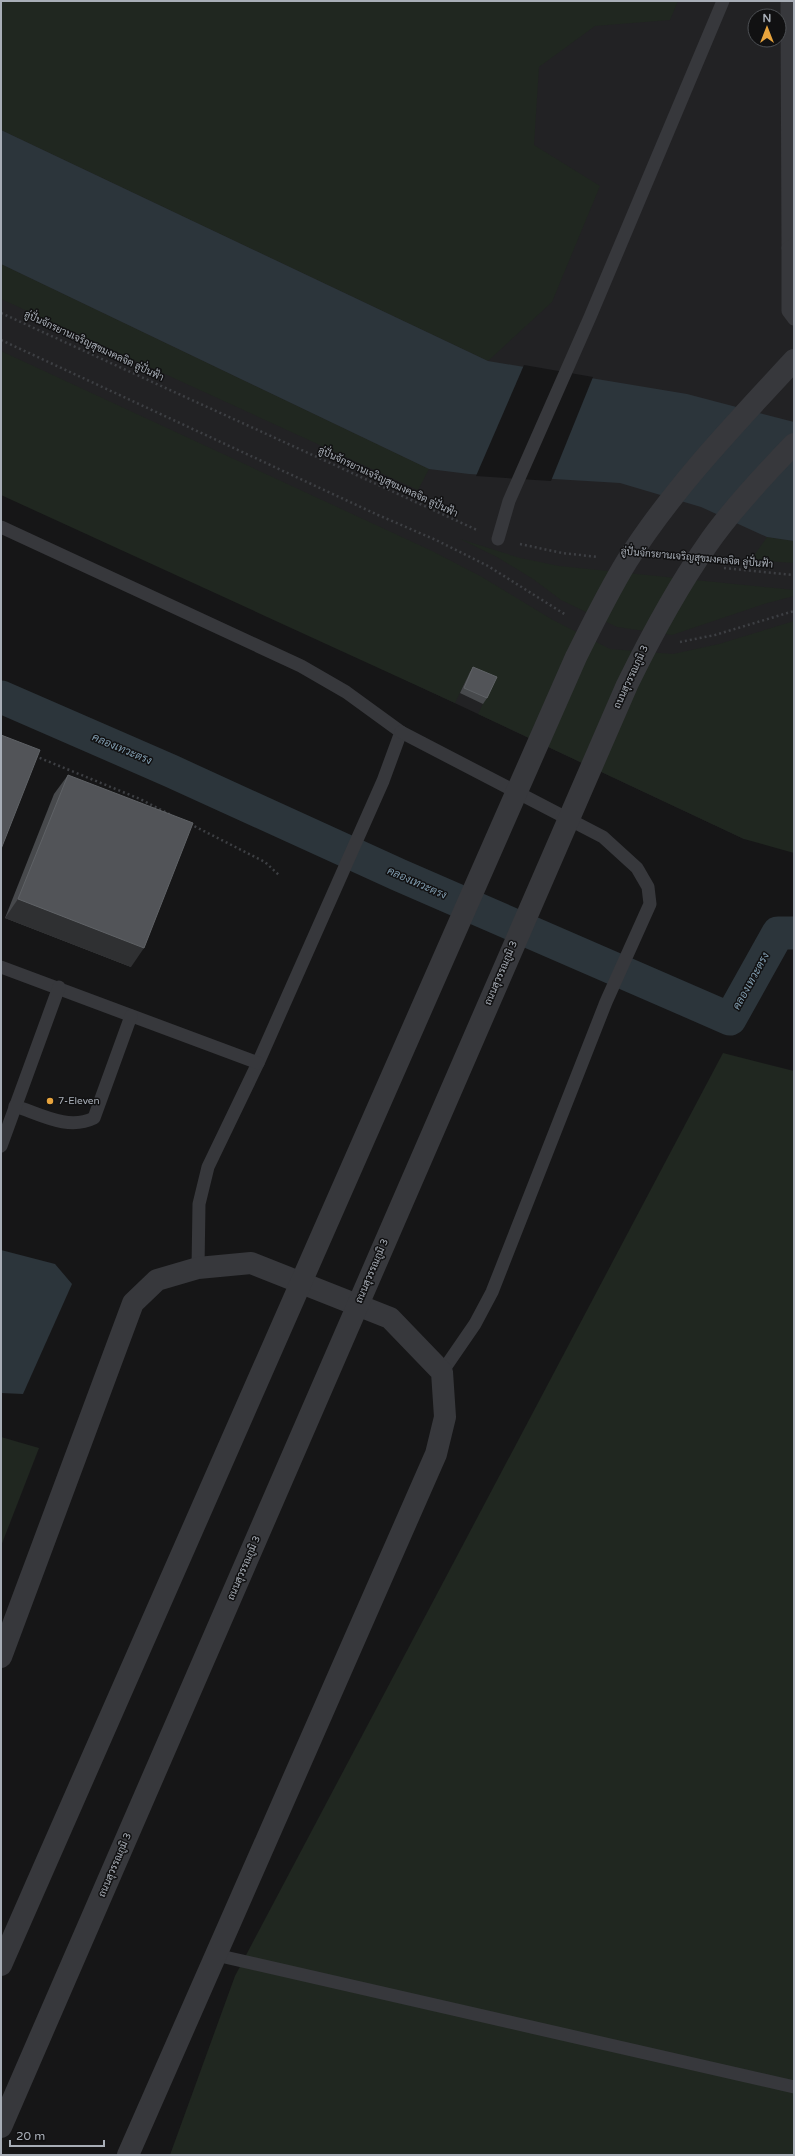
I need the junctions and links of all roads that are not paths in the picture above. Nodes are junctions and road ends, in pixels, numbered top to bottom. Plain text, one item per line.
1 (723, 1) edge
2 (787, 1) edge
3 (791, 246) edge
4 (794, 319) edge
5 (794, 360) edge
6 (794, 444) edge
7 (1, 527) edge
8 (498, 539) road end
9 (401, 732) junction
10 (1, 967) edge
11 (58, 988) junction
12 (131, 1016) junction
13 (258, 1063) junction
14 (15, 1106) junction
15 (1, 1146) edge
16 (198, 1268) junction
17 (442, 1372) junction
18 (1, 1657) edge
19 (216, 1955) junction
20 (1, 1965) edge
21 (794, 2087) edge
22 (1, 2127) edge
23 (128, 2155) edge

1 - 8 lane
2 - 3 lane
3 - 4 lane
5 - 20 street, bridge
6 - 22 street, ถนนสุวรรณภูมิ 3, bridge
7 - 9 lane
9 - 13 lane
9 - 17 lane
10 - 11 lane
11 - 12 lane
11 - 14 lane
12 - 13 lane
12 - 14 lane
13 - 16 lane
14 - 15 lane
16 - 17 street
16 - 18 street
17 - 19 street
19 - 21 lane
19 - 23 street

